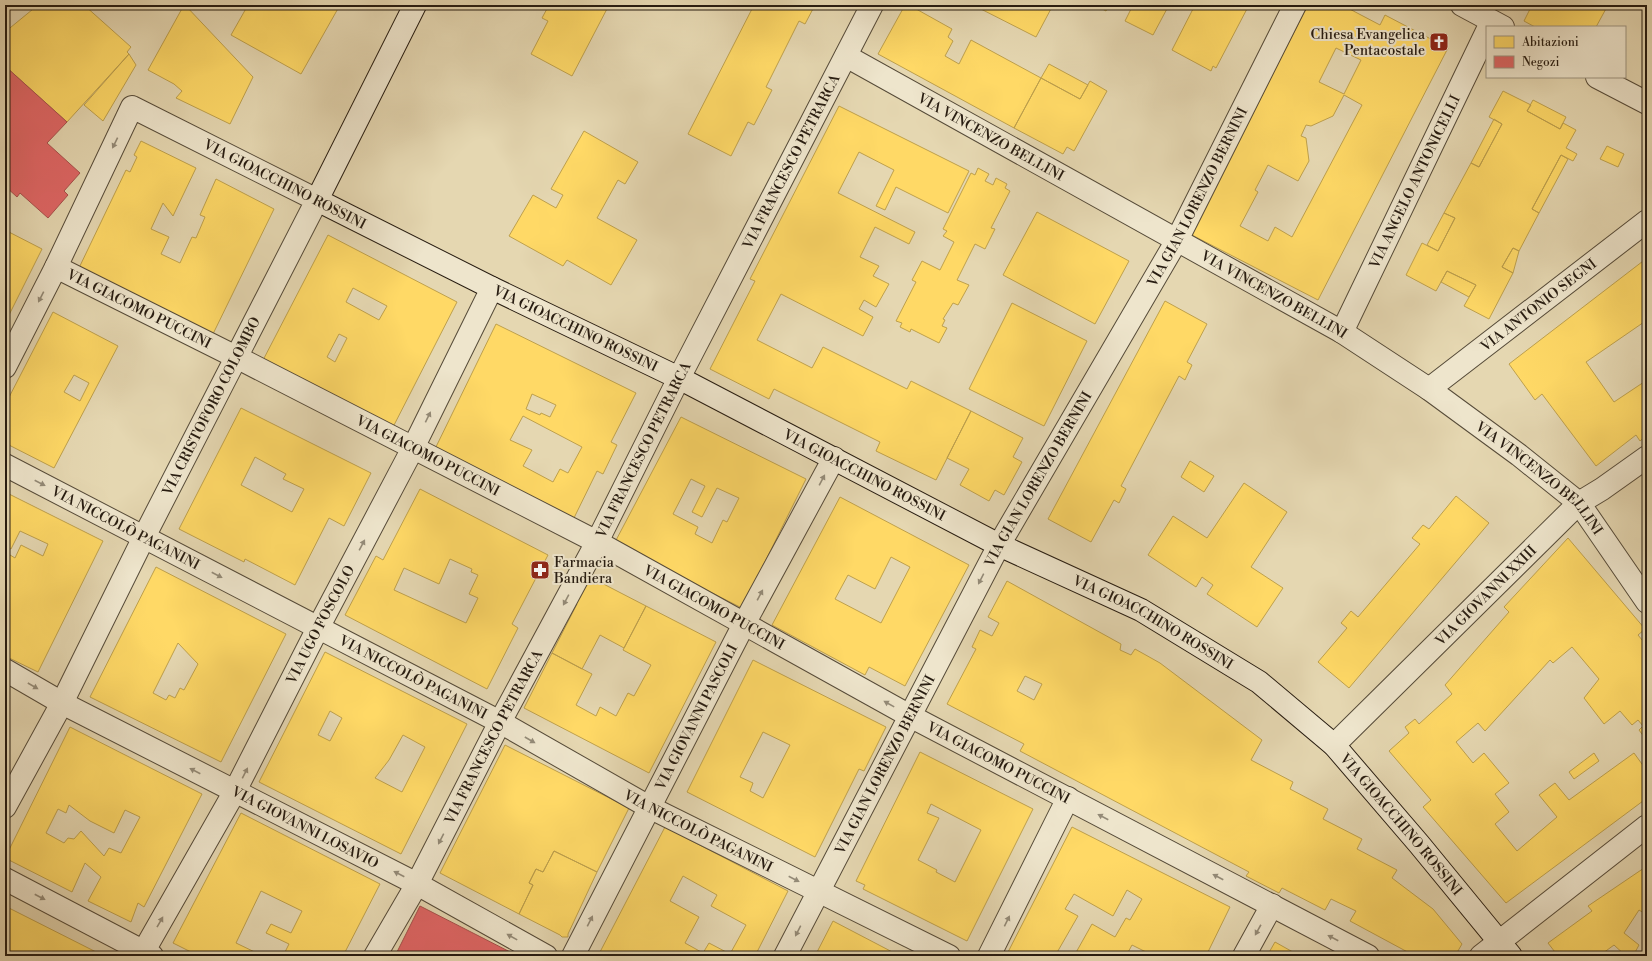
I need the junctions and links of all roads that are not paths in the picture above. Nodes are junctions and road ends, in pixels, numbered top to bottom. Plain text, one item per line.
1 (415, 5) edge
2 (872, 5) edge
3 (1295, 5) edge
4 (1462, 5) edge
5 (1494, 22) edge
6 (1486, 38) edge
7 (846, 56) junction
8 (1599, 78) edge
9 (1647, 103) edge
10 (317, 200) junction
11 (1647, 221) edge
12 (1177, 240) junction
13 (56, 267) junction
14 (492, 288) junction
15 (1342, 332) junction
16 (236, 357) junction
17 (5, 367) edge
18 (679, 378) junction
19 (1429, 389) junction
20 (413, 448) junction
21 (1647, 457) edge
22 (834, 458) junction
23 (5, 465) edge
24 (1579, 503) junction
25 (144, 537) junction
26 (598, 542) junction
27 (999, 545) junction
28 (1647, 602) edge
29 (744, 624) junction
30 (318, 628) junction
31 (5, 670) edge
32 (62, 703) junction
33 (910, 716) junction
34 (500, 722) junction
35 (1334, 745) junction
36 (235, 791) junction
37 (1068, 798) junction
38 (5, 807) edge
39 (649, 807) junction
40 (1647, 826) edge
41 (5, 879) edge
42 (417, 884) junction
43 (819, 892) junction
44 (1272, 905) junction
45 (1505, 948) edge
46 (145, 954) edge
47 (375, 956) edge
48 (546, 956) edge
49 (573, 956) edge
50 (785, 956) edge
51 (949, 956) edge
52 (989, 956) edge
53 (1244, 956) edge
54 (1368, 956) edge
55 (1481, 956) edge

1 - 10 street, VIA CRISTOFORO COLOMBO
2 - 7 street, VIA FRANCESCO PETRARCA
3 - 12 street, VIA GIAN LORENZO BERNINI
4 - 5 street
6 - 15 street, VIA ANGELO ANTONICELLI
7 - 12 street, VIA VINCENZO BELLINI
7 - 18 street, VIA FRANCESCO PETRARCA
8 - 9 street
10 -> 13 street, VIA GIOACCHINO ROSSINI
10 - 14 street, VIA GIOACCHINO ROSSINI
10 - 16 street, VIA CRISTOFORO COLOMBO
11 - 19 street, VIA ANTONIO SEGNI
12 - 15 street, VIA VINCENZO BELLINI
12 - 27 street, VIA GIAN LORENZO BERNINI
13 - 16 street, VIA GIACOMO PUCCINI
13 -> 17 street
14 - 18 street, VIA GIOACCHINO ROSSINI
20 -> 14 street, VIA UGO FOSCOLO
15 - 19 street, VIA VINCENZO BELLINI
16 - 20 street, VIA GIACOMO PUCCINI
16 - 25 street, VIA CRISTOFORO COLOMBO
18 - 22 street, VIA GIOACCHINO ROSSINI
18 - 26 street, VIA FRANCESCO PETRARCA
19 - 24 street, VIA VINCENZO BELLINI
20 - 26 street, VIA GIACOMO PUCCINI
30 -> 20 street, VIA UGO FOSCOLO
21 - 24 street, VIA GIOVANNI XXIII
22 - 27 street, VIA GIOACCHINO ROSSINI
29 -> 22 street, VIA GIOVANNI PASCOLI
23 -> 25 street, VIA NICCOLÒ PAGANINI
24 - 28 street, VIA VINCENZO BELLINI
24 - 35 street, VIA GIOVANNI XXIII
25 -> 30 street, VIA NICCOLÒ PAGANINI
25 - 32 street, VIA CRISTOFORO COLOMBO
26 - 29 street, VIA GIACOMO PUCCINI
26 -> 34 street, VIA FRANCESCO PETRARCA
27 -> 33 street, VIA GIAN LORENZO BERNINI
27 - 35 street, VIA GIOACCHINO ROSSINI
33 -> 29 street, VIA GIACOMO PUCCINI
29 - 39 street, VIA GIOVANNI PASCOLI
30 - 34 street, VIA NICCOLÒ PAGANINI
36 -> 30 street, VIA UGO FOSCOLO
31 -> 32 street, VIA GIOVANNI LOSAVIO
36 -> 32 street, VIA GIOVANNI LOSAVIO
32 - 38 street, VIA CRISTOFORO COLOMBO
33 - 37 street, VIA GIACOMO PUCCINI
33 - 43 street, VIA GIAN LORENZO BERNINI
34 -> 39 street, VIA NICCOLÒ PAGANINI
34 -> 42 street, VIA FRANCESCO PETRARCA
35 - 45 street, VIA GIOACCHINO ROSSINI
42 -> 36 street, VIA GIOVANNI LOSAVIO
46 -> 36 street, VIA UGO FOSCOLO
44 -> 37 street, VIA GIACOMO PUCCINI
52 -> 37 street
39 -> 43 street, VIA NICCOLÒ PAGANINI
49 -> 39 street, VIA GIOVANNI PASCOLI
40 - 45 street
41 -> 46 street
42 - 47 street, VIA FRANCESCO PETRARCA
48 -> 42 street, VIA GIOVANNI LOSAVIO
43 -> 50 street, VIA GIAN LORENZO BERNINI
43 - 51 street, VIA NICCOLÒ PAGANINI
44 -> 53 street
54 -> 44 street, VIA GIACOMO PUCCINI
45 - 55 street

